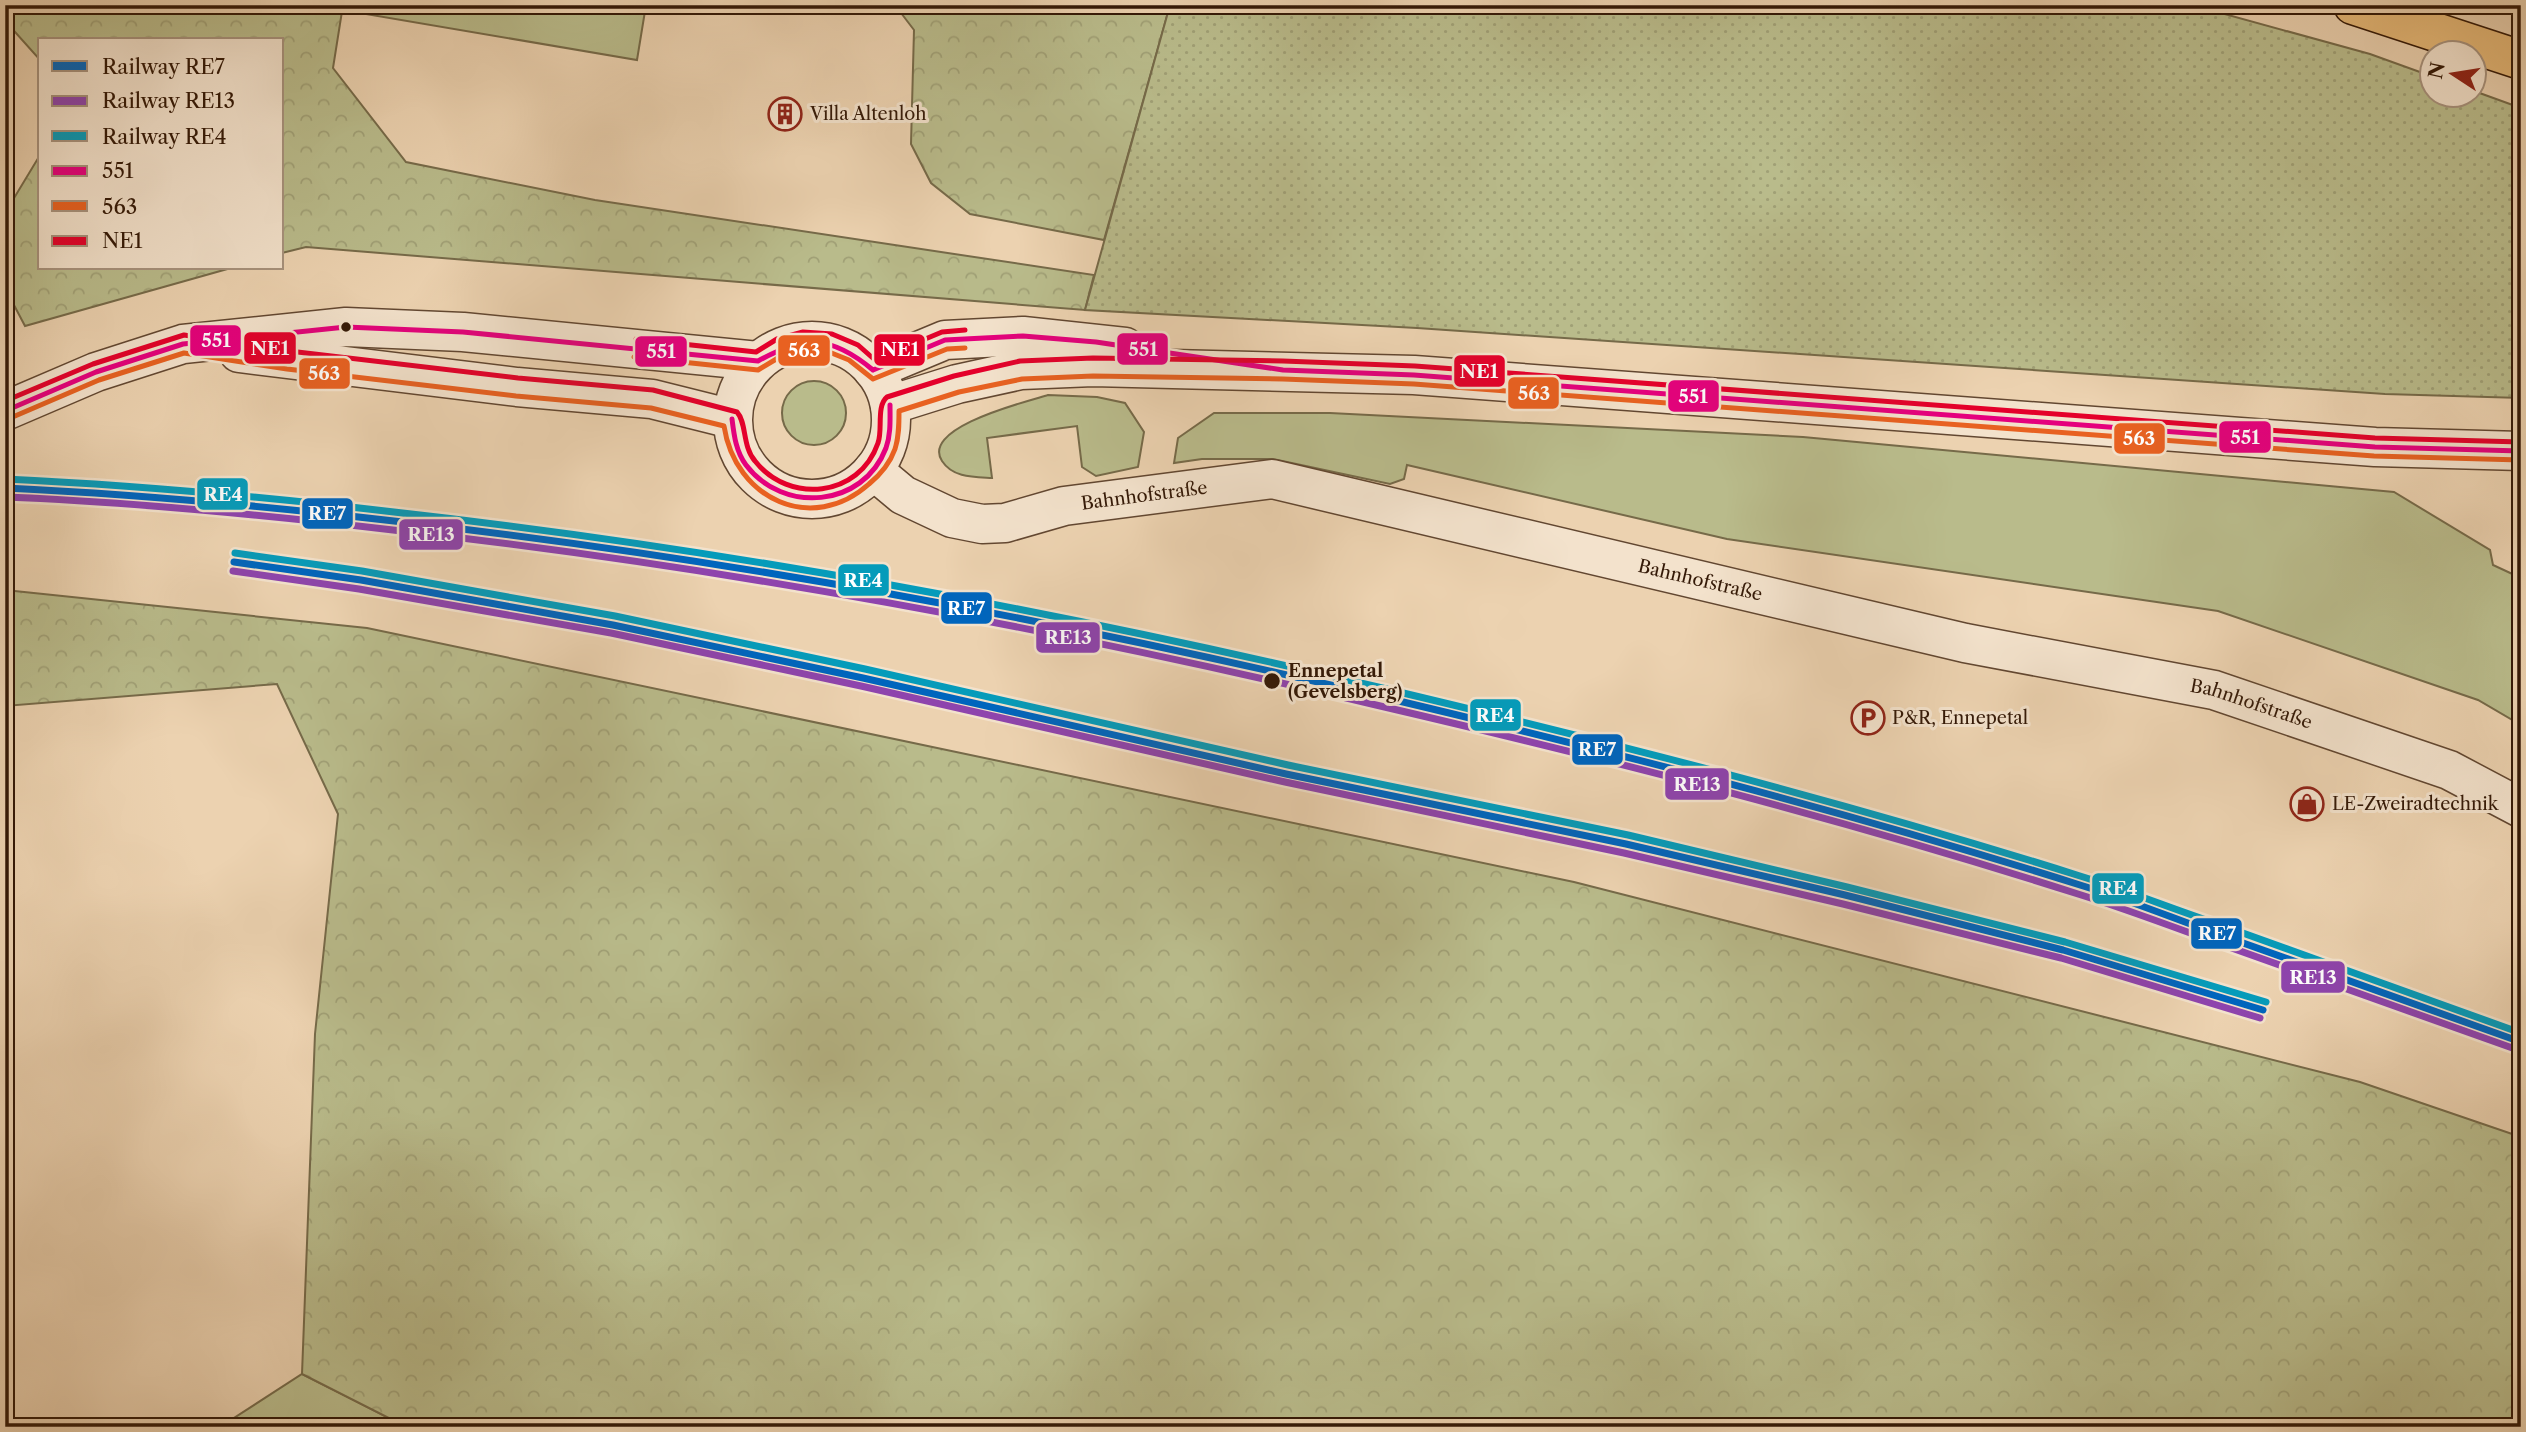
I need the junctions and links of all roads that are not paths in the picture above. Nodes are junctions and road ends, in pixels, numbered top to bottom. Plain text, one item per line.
1 (2353, 5) edge
2 (2521, 60) edge
3 (183, 344) junction
4 (758, 361) junction
5 (873, 370) junction
6 (1283, 370) junction
7 (10, 398) edge
8 (890, 405) junction
9 (732, 419) junction
10 (2521, 451) edge
11 (873, 470) junction
12 (2521, 808) edge

1 - 2 main road
3 - 4 street
3 - 7 street
3 - 9 street
4 - 5 street
4 - 9 street
5 - 6 street
5 - 8 street
6 - 8 street
6 - 10 street
8 - 11 street
9 - 11 street
11 - 12 street, Bahnhofstraße

